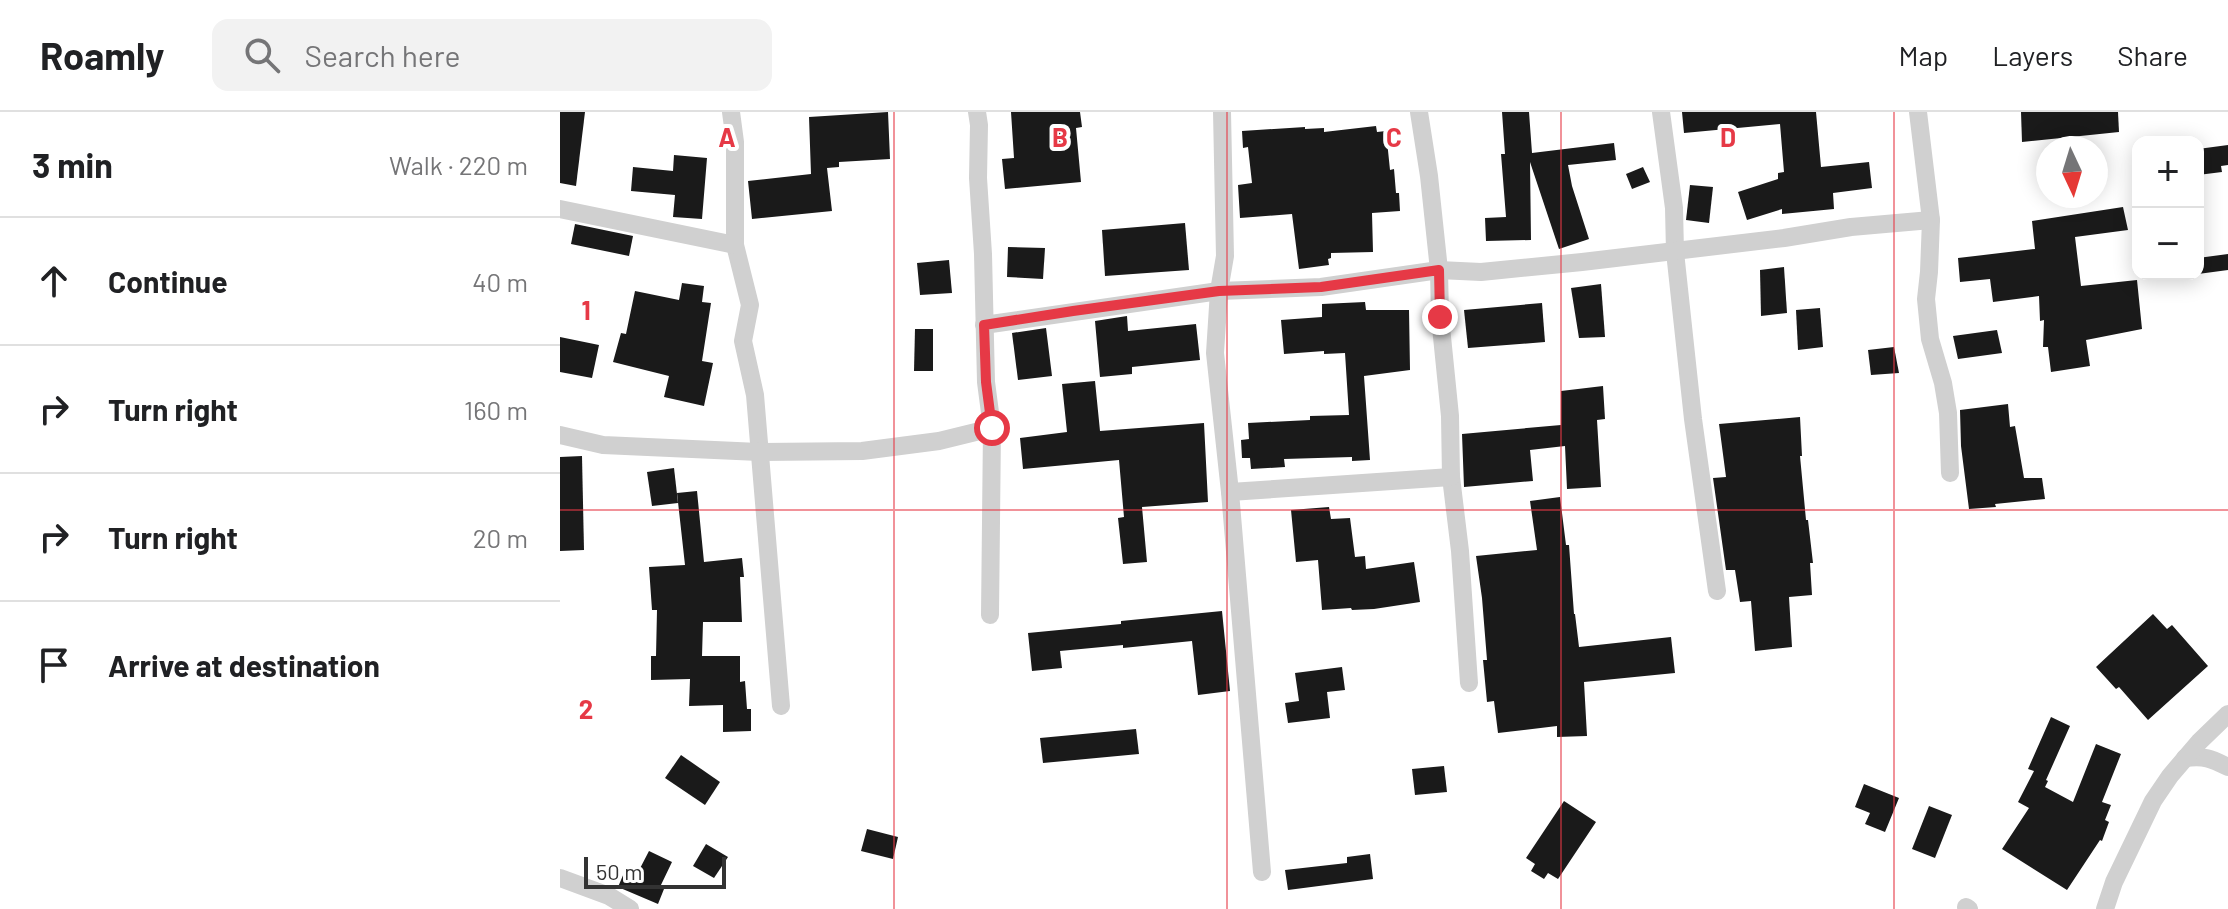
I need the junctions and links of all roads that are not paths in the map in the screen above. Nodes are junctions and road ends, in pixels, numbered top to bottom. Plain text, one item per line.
1 (731, 112) edge
2 (977, 112) edge
3 (1222, 112) edge
4 (1419, 112) edge
5 (1661, 112) edge
6 (1918, 112) edge
7 (560, 209) edge
8 (1931, 220) junction
9 (735, 245) junction
10 (1675, 252) junction
11 (1439, 270) junction
12 (1219, 291) junction
13 (984, 325) junction
14 (992, 428) junction
15 (560, 435) edge
16 (759, 452) junction
17 (1950, 473) dead end
18 (1451, 477) junction
19 (1230, 492) junction
20 (1717, 591) dead end
21 (990, 615) dead end
22 (1469, 683) dead end
23 (781, 706) dead end
24 (2228, 714) edge
25 (2185, 758) junction
26 (2228, 767) edge
27 (1262, 872) dead end
28 (560, 878) edge
29 (630, 909) edge
30 (2105, 909) edge

1 - 9 street
2 - 13 street
3 - 12 street
4 - 11 street
5 - 10 street
6 - 8 street
7 - 9 street
8 - 10 street
8 - 17 street
9 - 16 street
10 - 11 street
10 - 20 street
11 - 12 street
11 - 18 street
12 - 13 street
12 - 19 street
13 - 14 street
14 - 16 street
14 - 21 street
15 - 16 street
16 - 23 street
18 - 19 street
18 - 22 street
19 - 27 street
24 - 25 street
25 - 26 street
25 - 30 street
28 - 29 street

